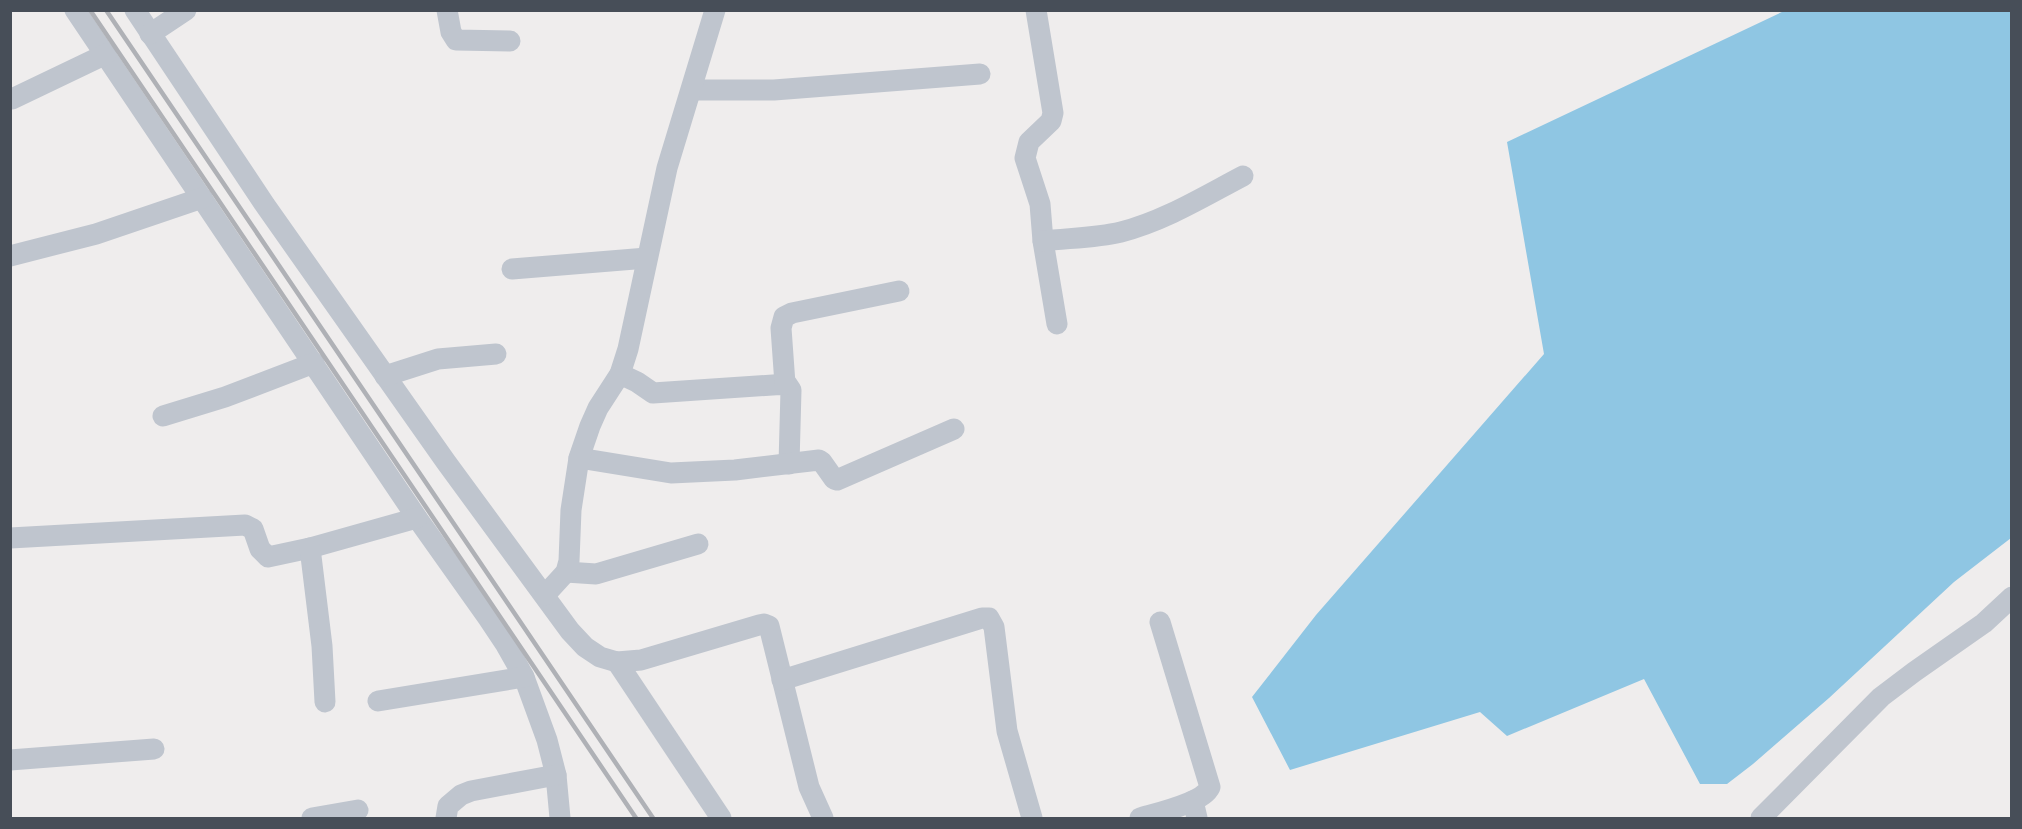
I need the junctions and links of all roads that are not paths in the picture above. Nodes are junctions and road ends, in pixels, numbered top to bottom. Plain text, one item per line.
1 (75, 10) edge
2 (135, 10) edge
3 (186, 10) edge
4 (447, 10) edge
5 (715, 10) edge
6 (1036, 10) edge
7 (150, 34) junction
8 (510, 41) dead end
9 (106, 54) junction
10 (980, 74) dead end
11 (692, 90) junction
12 (12, 99) dead end
13 (1243, 176) dead end
14 (202, 198) junction
15 (1043, 241) junction
16 (10, 256) edge
17 (647, 258) junction
18 (512, 269) dead end
19 (899, 291) dead end
20 (1058, 324) dead end
21 (496, 354) dead end
22 (314, 363) junction
23 (620, 374) junction
24 (386, 376) junction
25 (785, 384) junction
26 (163, 416) dead end
27 (954, 429) dead end
28 (579, 458) junction
29 (789, 464) junction
30 (417, 518) junction
31 (10, 538) edge
32 (698, 544) dead end
33 (310, 548) junction
34 (566, 572) junction
35 (545, 595) junction
36 (2012, 597) edge
37 (1160, 622) dead end
38 (617, 662) junction
39 (524, 678) junction
40 (782, 680) junction
41 (378, 701) dead end
42 (325, 702) dead end
43 (154, 749) dead end
44 (10, 760) edge
45 (556, 775) junction
46 (358, 810) dead end
47 (1195, 810) edge
48 (312, 819) edge
49 (446, 819) edge
50 (560, 819) edge
51 (720, 819) edge
52 (823, 819) edge
53 (1032, 819) edge
54 (1140, 819) edge
55 (1761, 819) edge

1 - 9 street
2 - 7 street
3 - 7 street
4 - 8 street
5 - 11 street
6 - 15 street
7 - 24 street
9 - 12 street
9 - 14 street
10 - 11 street
11 - 17 street
13 - 15 street
14 - 16 street
14 - 22 street
15 - 20 street
17 - 18 street
17 - 23 street
19 - 25 street
21 - 24 street
22 - 26 street
22 - 30 street
23 - 25 street
23 - 28 street
24 - 35 street
25 - 29 street
27 - 29 street
28 - 29 street
28 - 34 street
30 - 33 street
30 - 39 street
31 - 33 street
32 - 34 street
33 - 42 street
34 - 35 street
35 - 38 street
36 - 55 street
37 - 47 street
38 - 40 street
38 - 51 street
39 - 41 street
39 - 45 street
40 - 52 street
40 - 53 street
43 - 44 street
45 - 49 street
45 - 50 street
46 - 48 street
47 - 54 street

